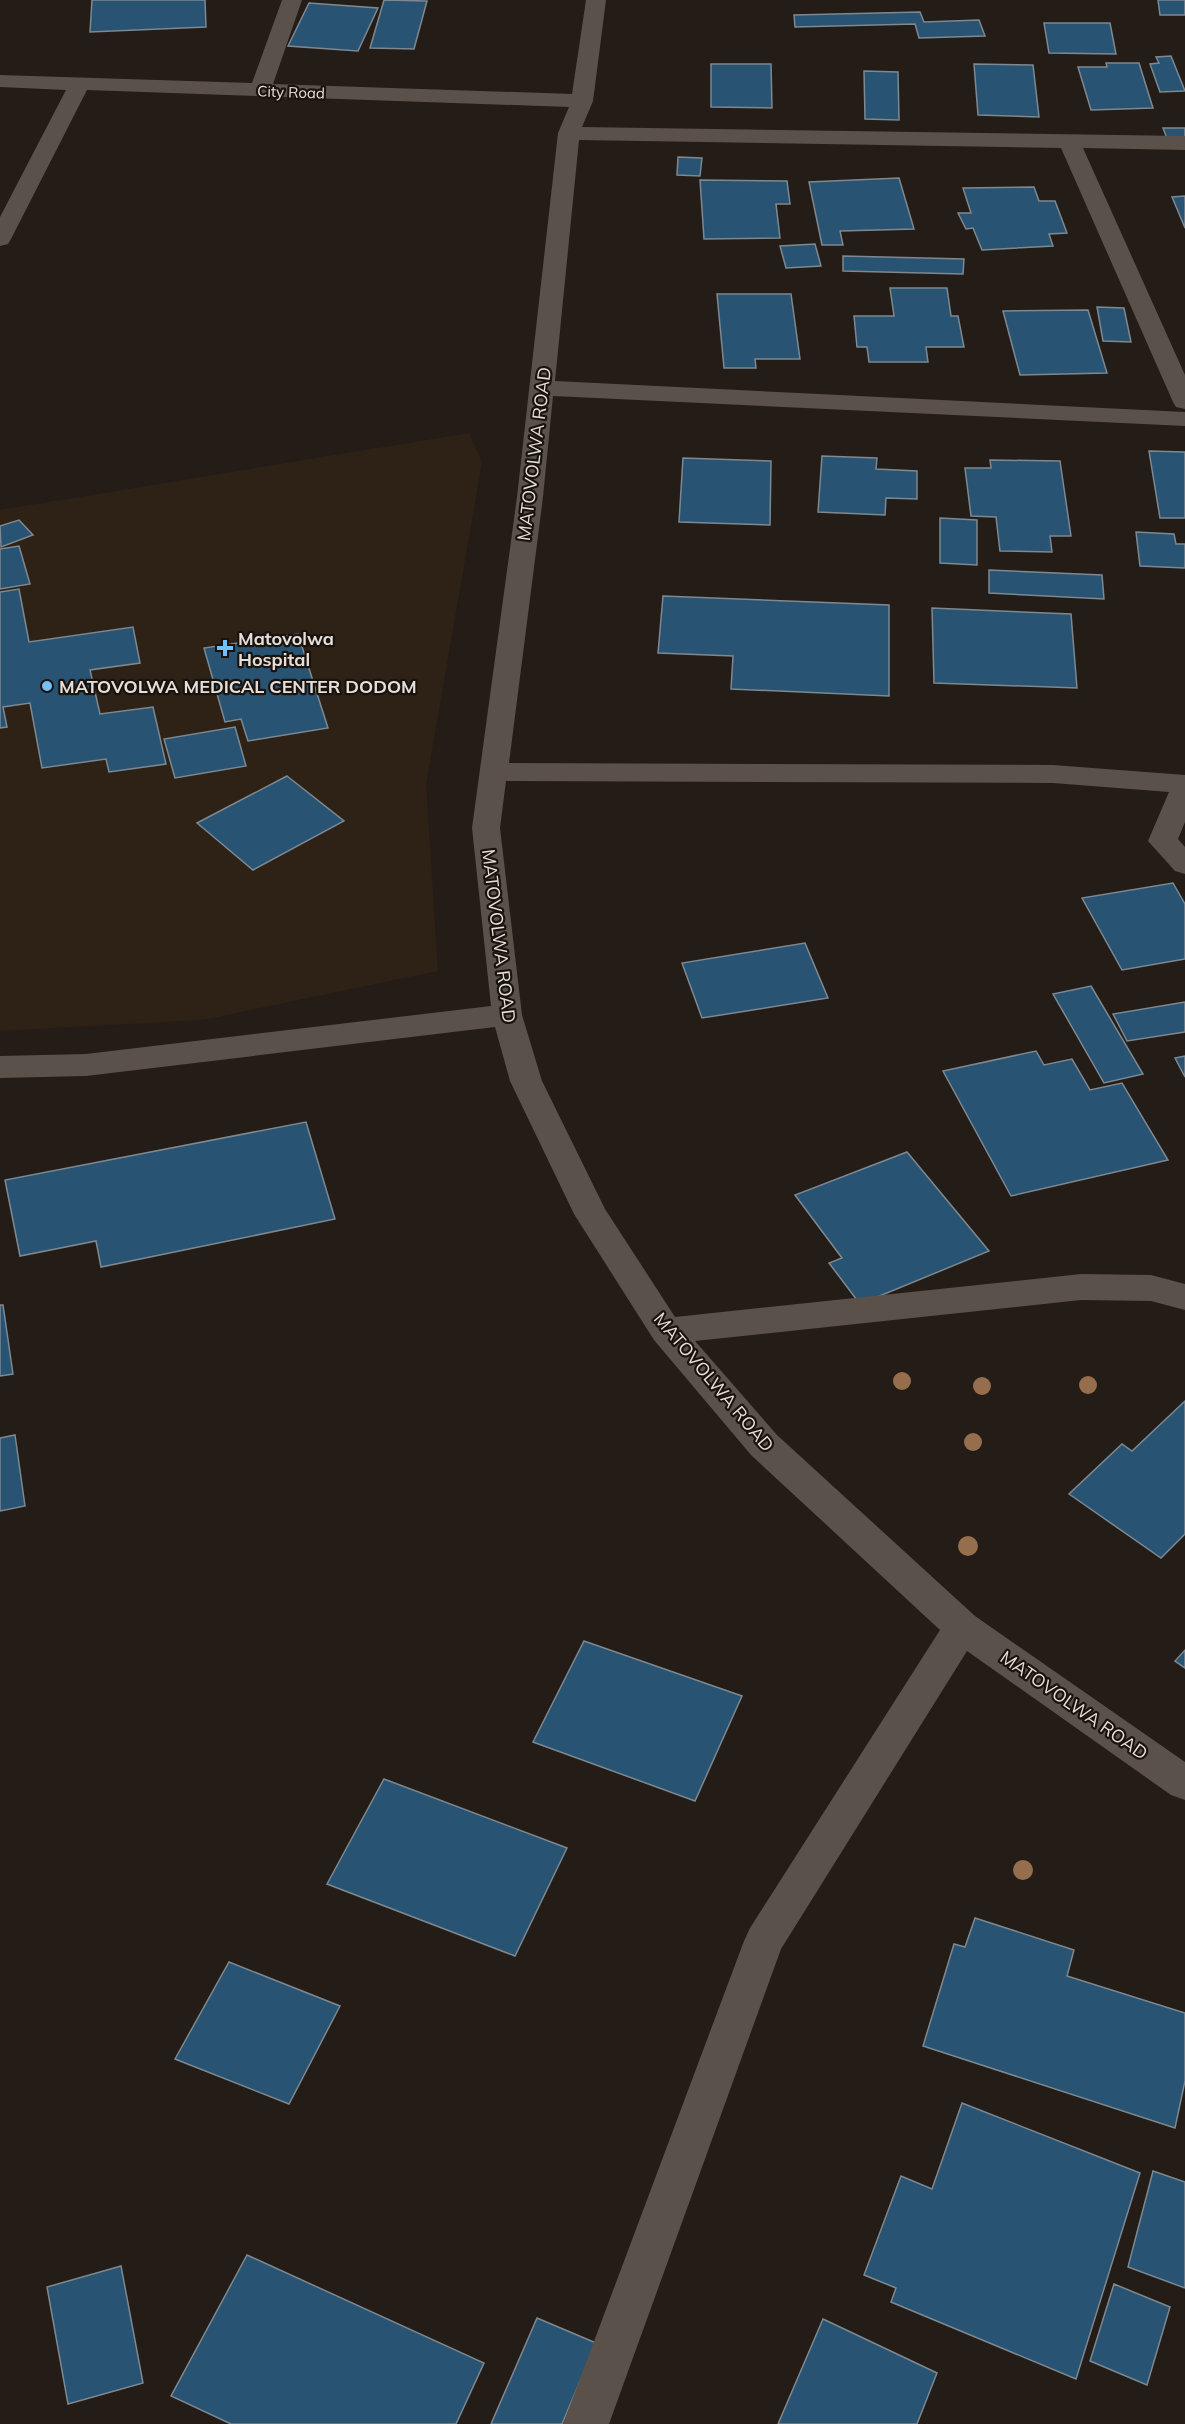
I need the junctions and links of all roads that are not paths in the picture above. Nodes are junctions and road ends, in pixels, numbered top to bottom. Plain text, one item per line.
1 (292, 0) edge
2 (596, 0) edge
3 (0, 81) edge
4 (79, 85) junction
5 (260, 91) junction
6 (582, 101) junction
7 (568, 133) junction
8 (1069, 141) junction
9 (1185, 143) edge
10 (0, 239) edge
11 (542, 388) junction
12 (1185, 402) edge
13 (1185, 419) edge
14 (492, 772) junction
15 (1185, 785) edge
16 (1185, 864) edge
17 (507, 1015) junction
18 (0, 1067) edge
19 (1185, 1297) edge
20 (666, 1331) junction
21 (962, 1627) junction
22 (1185, 1783) edge
23 (586, 2424) edge

1 - 5 street
2 - 6 street, MATOVOLWA ROAD
3 - 4 street, City Road
4 - 5 street, City Road
4 - 10 street
5 - 6 street, City Road
6 - 7 street, MATOVOLWA ROAD
7 - 8 street
7 - 11 street, MATOVOLWA ROAD
8 - 9 street
8 - 12 street
11 - 13 street
11 - 14 street, MATOVOLWA ROAD
14 - 15 street
14 - 17 street, MATOVOLWA ROAD
15 - 16 street
17 - 18 street
17 - 20 street, MATOVOLWA ROAD
19 - 20 street
20 - 21 street, MATOVOLWA ROAD
21 - 22 street, MATOVOLWA ROAD
21 - 23 street

